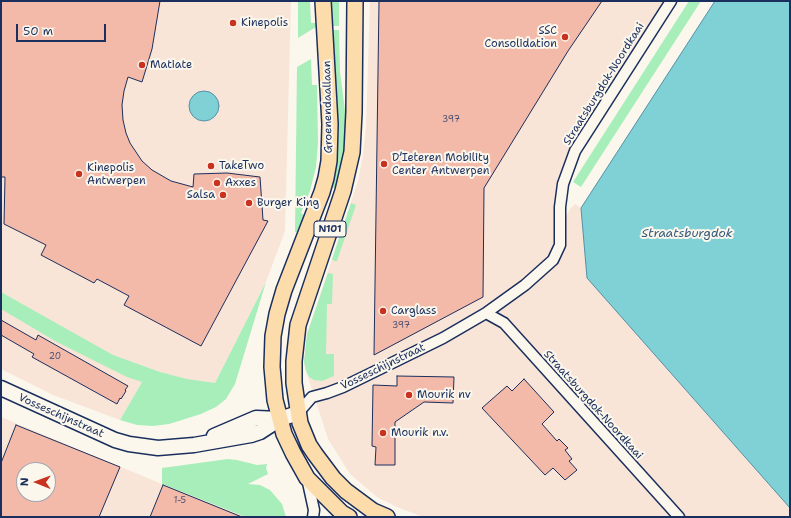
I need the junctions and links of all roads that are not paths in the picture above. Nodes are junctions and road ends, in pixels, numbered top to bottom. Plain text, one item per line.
1 (323, 1) edge
2 (355, 1) edge
3 (671, 1) edge
4 (560, 230) joint
5 (486, 314) junction
6 (1, 388) edge
7 (298, 413) junction
8 (280, 419) junction
9 (307, 478) junction
10 (346, 515) edge
11 (313, 517) edge
12 (387, 517) edge
13 (678, 517) edge

1 - 8 main road, Groenendaallaan / N101
2 - 7 main road, Groenendaallaan / N101
3 - 4 street, Straatsburgdok-Noordkaai
4 - 5 street, Vosseschijnstraat
5 - 7 street, Vosseschijnstraat
5 - 13 street, Straatsburgdok-Noordkaai
6 - 8 street, Vosseschijnstraat
7 - 8 street, Vosseschijnstraat
7 - 12 main road, N101
8 - 9 main road, N101
9 - 10 main road, N101
9 - 11 street

